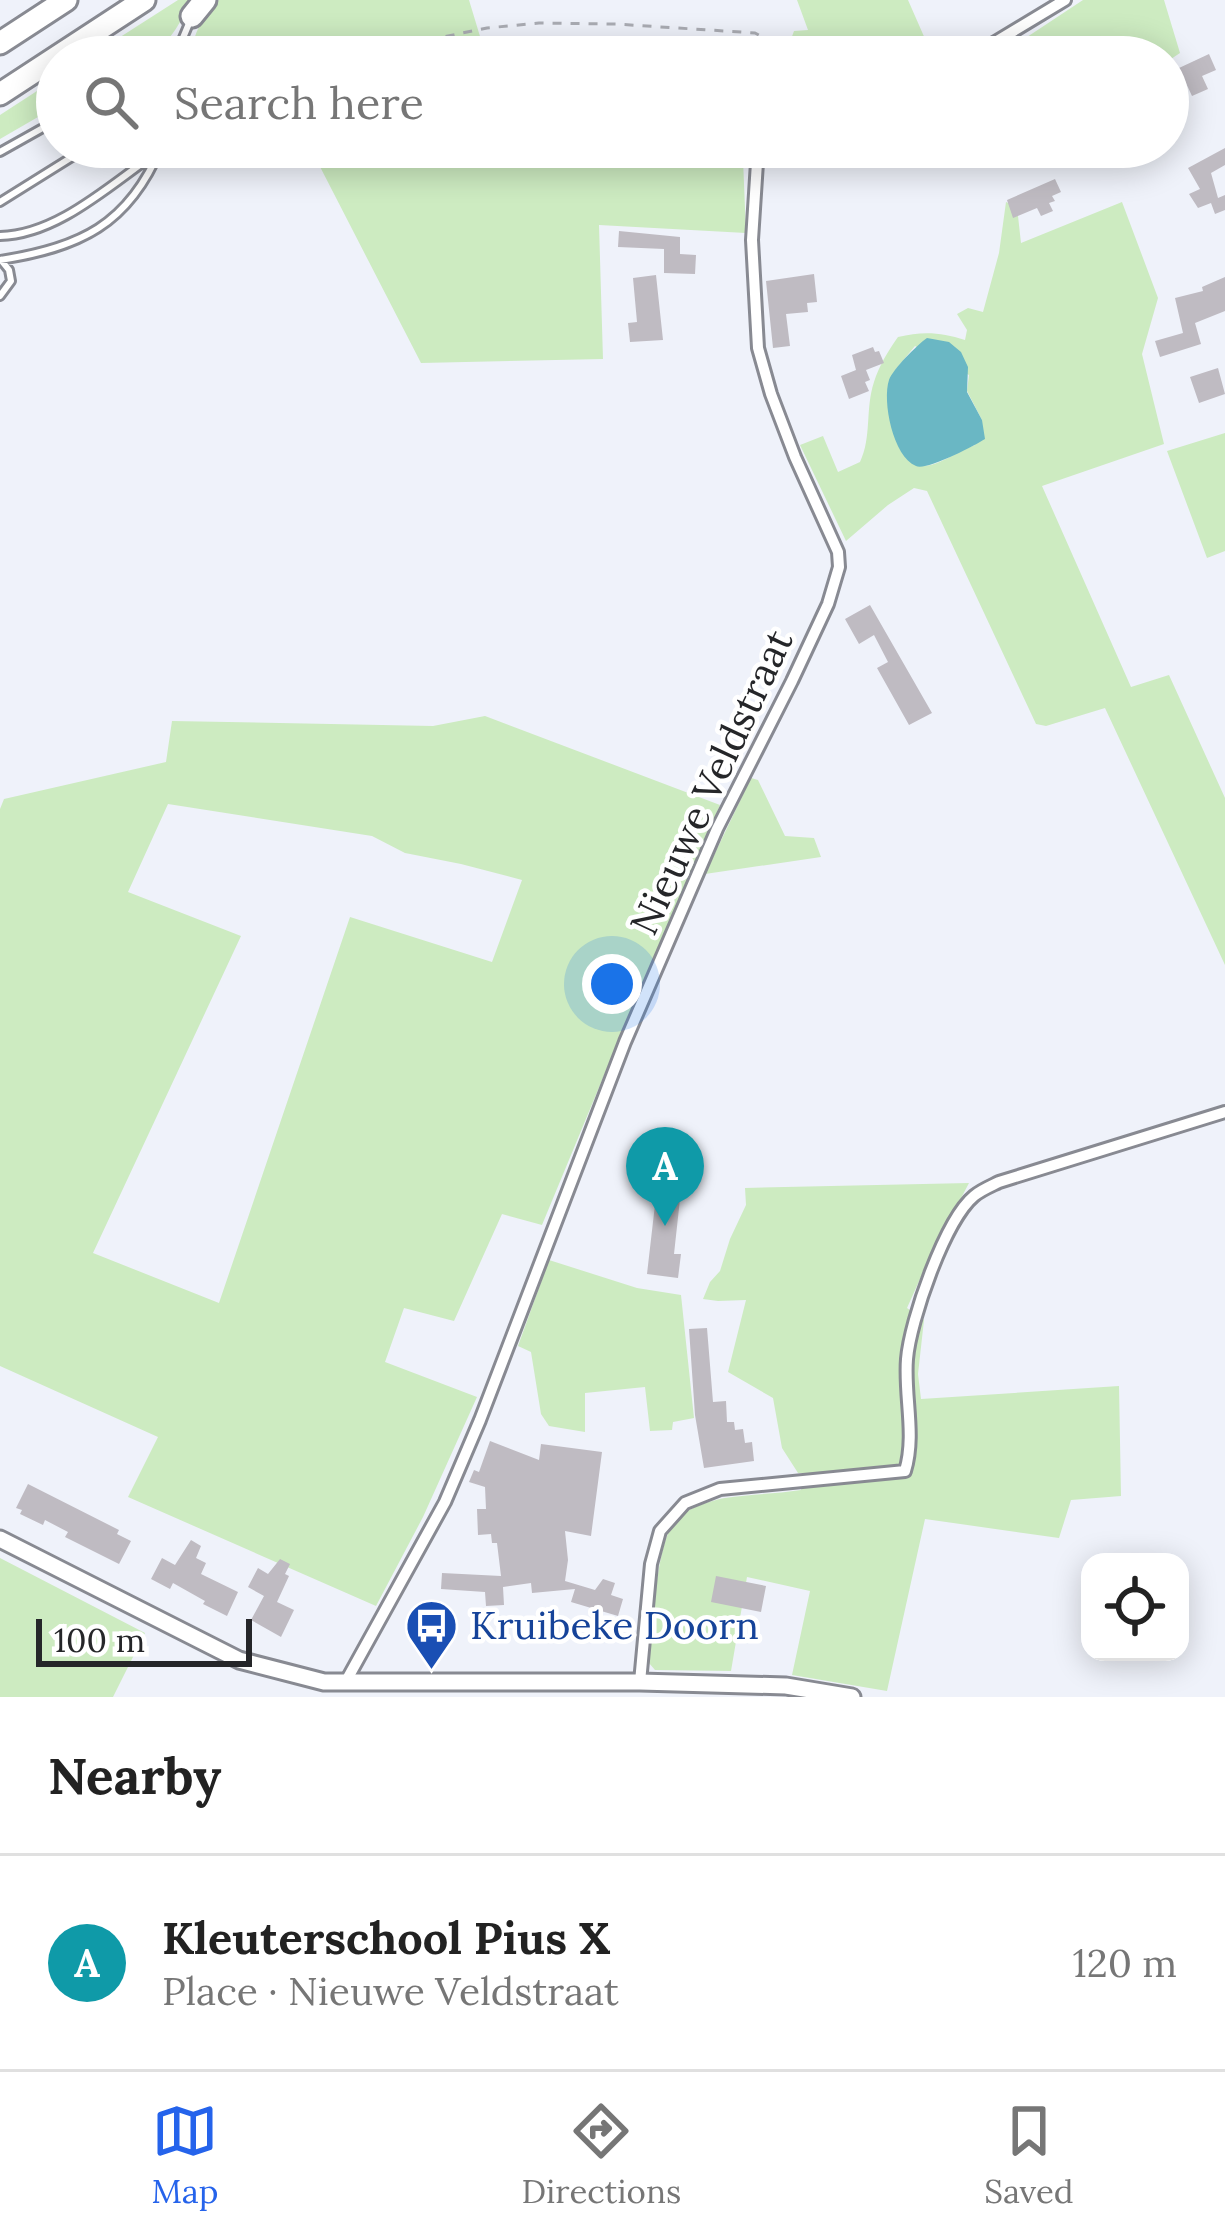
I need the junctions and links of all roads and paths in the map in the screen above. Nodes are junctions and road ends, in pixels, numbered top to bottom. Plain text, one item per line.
1 (66, 0) edge
2 (144, 0) edge
3 (1065, 0) edge
4 (199, 8) edge
5 (89, 36) edge
6 (185, 36) edge
7 (448, 36) edge
8 (762, 36) edge
9 (1005, 36) edge
10 (0, 43) edge
11 (36, 70) edge
12 (0, 94) edge
13 (36, 131) edge
14 (0, 152) edge
15 (54, 168) edge
16 (133, 168) edge
17 (149, 168) edge
18 (757, 168) edge
19 (0, 202) edge
20 (0, 236) edge
21 (1, 260) edge
22 (0, 296) edge
23 (1225, 1112) edge
24 (0, 1540) edge
25 (640, 1682) junction
26 (344, 1684) junction
27 (322, 1690) edge
28 (852, 1697) edge

1 - 10 highway
2 - 5 highway
3 - 9 street
4 - 6 lane
7 - 8 path
11 - 12 highway
13 - 14 lane
15 - 19 lane
16 - 20 lane
17 - 21 lane
18 - 26 street, Nieuwe Veldstraat
21 - 22 lane
23 - 25 street
24 - 27 street
25 - 26 street
25 - 28 street
26 - 27 street

